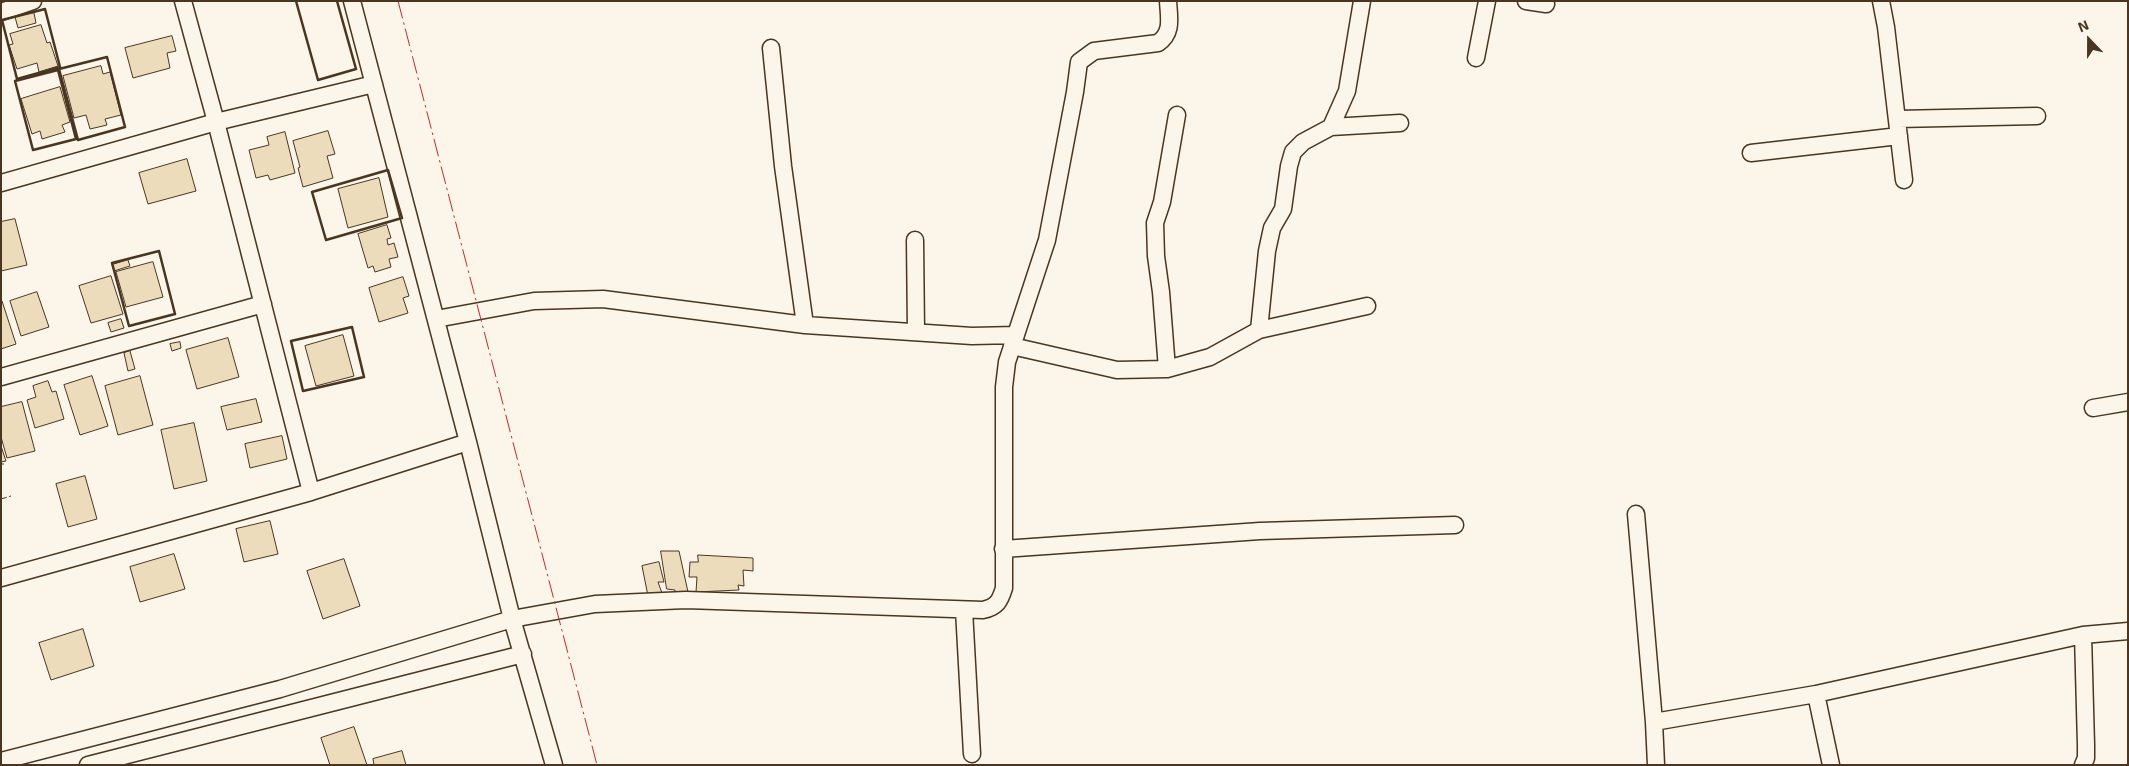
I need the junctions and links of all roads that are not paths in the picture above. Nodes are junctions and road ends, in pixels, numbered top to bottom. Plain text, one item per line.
1 (33, 1) edge
2 (182, 1) edge
3 (352, 1) edge
4 (1168, 1) edge
5 (1362, 1) edge
6 (1487, 1) edge
7 (1526, 1) edge
8 (1881, 1) edge
9 (1546, 4) dead end
10 (1, 12) edge
11 (771, 48) dead end
12 (1476, 58) dead end
13 (374, 84) junction
14 (1177, 115) dead end
15 (2037, 116) dead end
16 (1898, 119) junction
17 (216, 122) junction
18 (1400, 123) dead end
19 (1331, 126) junction
20 (1899, 136) junction
21 (1751, 154) dead end
22 (1904, 180) dead end
23 (1, 183) edge
24 (915, 240) dead end
25 (263, 304) junction
26 (1367, 306) dead end
27 (436, 319) junction
28 (805, 325) junction
29 (1259, 330) junction
30 (916, 332) junction
31 (1014, 340) junction
32 (1167, 369) junction
33 (1, 377) edge
34 (2128, 402) edge
35 (2093, 408) dead end
36 (468, 442) junction
37 (311, 492) junction
38 (1636, 514) dead end
39 (1455, 525) dead end
40 (1003, 549) junction
41 (1, 578) edge
42 (964, 610) junction
43 (512, 619) junction
44 (2128, 631) edge
45 (2083, 635) junction
46 (523, 654) junction
47 (1816, 694) junction
48 (1654, 722) junction
49 (972, 754) dead end
50 (1, 761) edge
51 (88, 765) edge
52 (554, 765) edge
53 (1656, 765) edge
54 (1831, 765) edge
55 (2083, 765) edge

1 - 10 street
2 - 17 street
3 - 13 street
4 - 31 street
5 - 19 street
6 - 12 street
7 - 9 street
8 - 16 street
11 - 28 street
13 - 17 street
13 - 27 street
14 - 32 street
15 - 16 street
16 - 20 street
17 - 23 street
17 - 25 street
18 - 19 street
19 - 29 street
20 - 21 street
20 - 22 street
24 - 30 street
25 - 33 street
25 - 37 street
26 - 29 street
27 - 28 street
27 - 36 street
28 - 30 street
29 - 32 street
30 - 31 street
31 - 32 street
31 - 40 street
34 - 35 street
36 - 37 street
36 - 43 street
37 - 41 street
38 - 48 street
39 - 40 street
40 - 42 street
42 - 43 street
42 - 49 street
43 - 46 street
43 - 50 street
44 - 45 street
45 - 47 street
45 - 55 street
46 - 51 street
46 - 52 street
47 - 48 street
47 - 54 street
48 - 53 street

